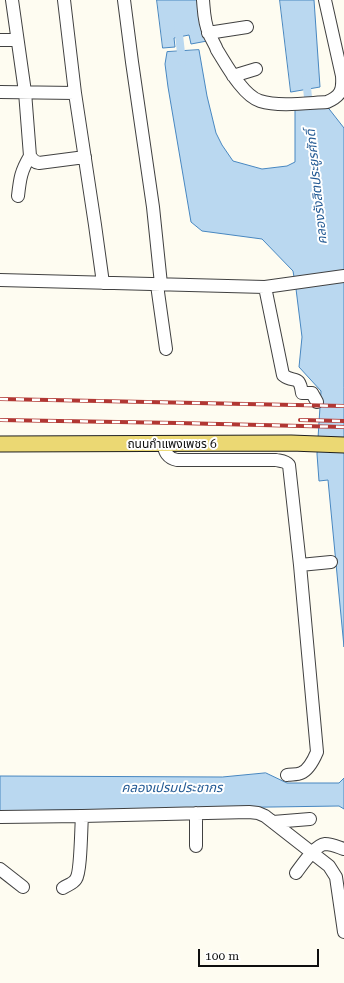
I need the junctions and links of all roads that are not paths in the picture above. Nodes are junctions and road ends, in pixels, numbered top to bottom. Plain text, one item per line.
1 (12, 0) edge
2 (64, 0) edge
3 (124, 0) edge
4 (203, 0) edge
5 (325, 0) edge
6 (247, 27) dead end
7 (208, 33) junction
8 (0, 40) edge
9 (17, 40) junction
10 (256, 70) dead end
11 (233, 76) junction
12 (0, 92) edge
13 (25, 92) junction
14 (74, 93) junction
15 (30, 156) junction
16 (85, 157) junction
17 (18, 196) dead end
18 (344, 276) edge
19 (0, 280) edge
20 (103, 283) junction
21 (159, 284) junction
22 (265, 287) junction
23 (166, 349) dead end
24 (317, 402) dead end
25 (0, 444) edge
26 (163, 444) junction
27 (344, 445) edge
28 (331, 562) dead end
29 (300, 566) junction
30 (287, 775) dead end
31 (196, 813) junction
32 (82, 816) junction
33 (0, 817) edge
34 (310, 819) dead end
35 (273, 822) junction
36 (196, 846) dead end
37 (344, 849) edge
38 (312, 853) junction
39 (0, 869) edge
40 (296, 872) dead end
41 (23, 887) dead end
42 (63, 888) dead end
43 (344, 932) edge

1 - 9 street
2 - 14 street
3 - 21 street
4 - 7 street
5 - 11 street
6 - 7 street
7 - 11 street
8 - 9 street
9 - 13 street
10 - 11 street
12 - 13 street
13 - 14 street
13 - 15 street
14 - 16 street
15 - 16 street
15 - 17 street
16 - 20 street
18 - 22 street
19 - 20 street
20 - 21 street
21 - 22 street
21 - 23 street
22 - 24 street
25 - 26 main road, ถนนกำแพงเพชร 6
26 - 27 main road, ถนนกำแพงเพชร 6
26 - 29 street
28 - 29 street
29 - 30 street
31 - 32 street
31 - 35 street
31 - 36 street
32 - 33 street
32 - 42 street
34 - 35 street
35 - 38 street
37 - 38 street
38 - 40 street
38 - 43 street
39 - 41 street

